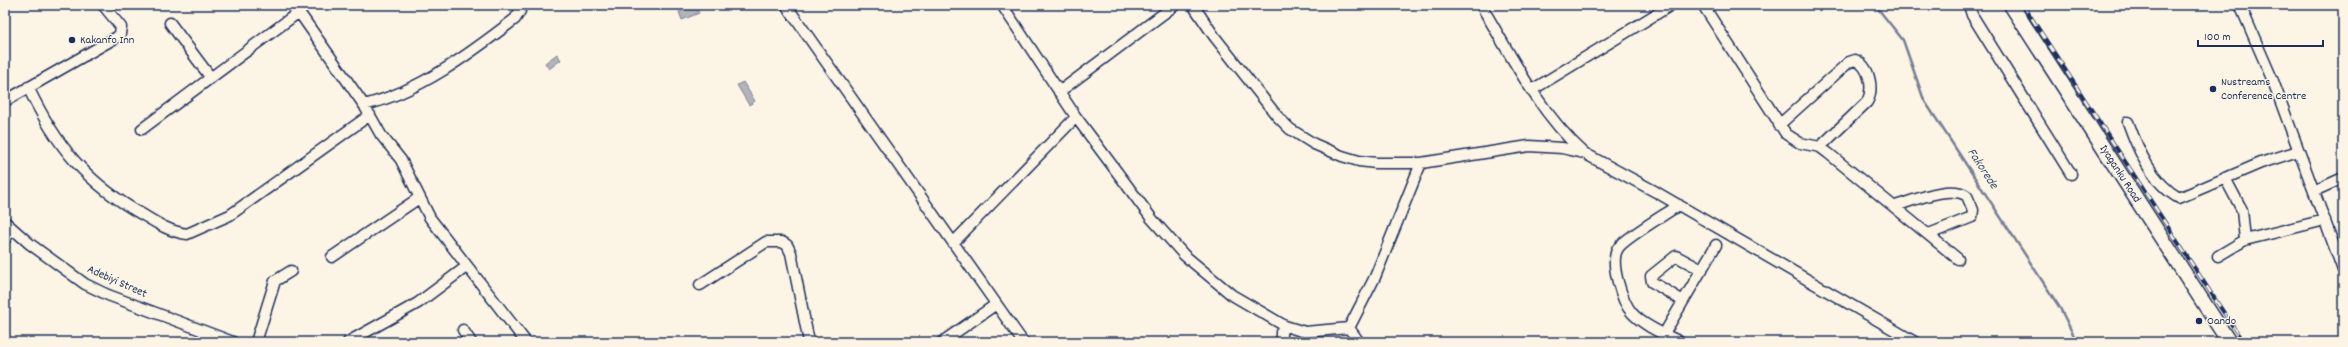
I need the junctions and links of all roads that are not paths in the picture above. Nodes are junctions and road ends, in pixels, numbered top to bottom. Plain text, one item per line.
1 (103, 5) edge
2 (520, 5) edge
3 (786, 5) edge
4 (1002, 5) edge
5 (1175, 5) edge
6 (1193, 5) edge
7 (1482, 5) edge
8 (1671, 5) edge
9 (1703, 5) edge
10 (1969, 5) edge
11 (2011, 5) edge
12 (2240, 5) edge
13 (297, 8) edge
14 (170, 23) dead end
15 (211, 78) junction
16 (28, 87) junction
17 (1532, 90) junction
18 (1059, 92) junction
19 (5, 101) edge
20 (364, 105) junction
21 (370, 115) junction
22 (1076, 118) junction
23 (2128, 122) dead end
24 (1779, 125) junction
25 (142, 129) dead end
26 (1820, 147) junction
27 (2298, 151) junction
28 (1584, 153) junction
29 (1421, 163) junction
30 (2071, 174) dead end
31 (2225, 178) junction
32 (2343, 178) edge
33 (2314, 191) junction
34 (419, 198) junction
35 (1679, 205) junction
36 (1894, 206) junction
37 (2324, 220) junction
38 (8, 226) edge
39 (1928, 234) junction
40 (5, 239) edge
41 (2245, 240) junction
42 (953, 243) junction
43 (1716, 245) dead end
44 (2218, 256) dead end
45 (332, 257) dead end
46 (1958, 258) dead end
47 (466, 267) junction
48 (1702, 270) junction
49 (2343, 270) edge
50 (291, 271) dead end
51 (700, 285) dead end
52 (1683, 301) junction
53 (995, 305) junction
54 (1285, 326) junction
55 (1349, 328) junction
56 (463, 330) dead end
57 (1664, 334) junction
58 (204, 337) edge
59 (233, 342) edge
60 (256, 342) edge
61 (348, 342) edge
62 (471, 342) edge
63 (526, 342) edge
64 (808, 342) edge
65 (942, 342) edge
66 (1023, 342) edge
67 (1281, 342) edge
68 (1359, 342) edge
69 (1680, 342) edge
70 (1915, 342) edge
71 (2229, 342) edge

1 - 16 street
2 - 20 street
3 - 42 street
4 - 18 street
5 - 18 street
6 - 29 street
7 - 17 street
8 - 17 street
9 - 24 street
10 - 30 street
11 - 71 highway, Iyaganku Road
12 - 27 street
13 - 15 street
13 - 20 street
14 - 15 street
15 - 25 street
16 - 19 street
16 - 21 street
17 - 28 street
18 - 22 street
20 - 21 street
21 - 34 street
22 - 42 street
22 - 54 street
23 - 31 street
24 - 26 street
24 - 26 street
26 - 36 street
27 - 31 street
27 - 33 street
28 - 29 street
28 - 35 street
29 - 55 street
31 - 41 street
32 - 33 street
33 - 37 street
34 - 45 street
34 - 47 street
35 - 57 street
35 - 70 street
36 - 39 street
36 - 39 street
37 - 41 street
37 - 49 street
38 - 40 street
38 - 58 street, Adebiyi Street
39 - 46 street
41 - 44 street
42 - 53 street
43 - 48 street
47 - 61 street
47 - 63 street
48 - 52 street
48 - 52 street
50 - 60 street
51 - 64 street
52 - 57 street
53 - 65 street
53 - 66 street
54 - 55 street
54 - 67 street
55 - 68 street
56 - 62 street
57 - 69 street
58 - 59 street, Adebiyi Street

